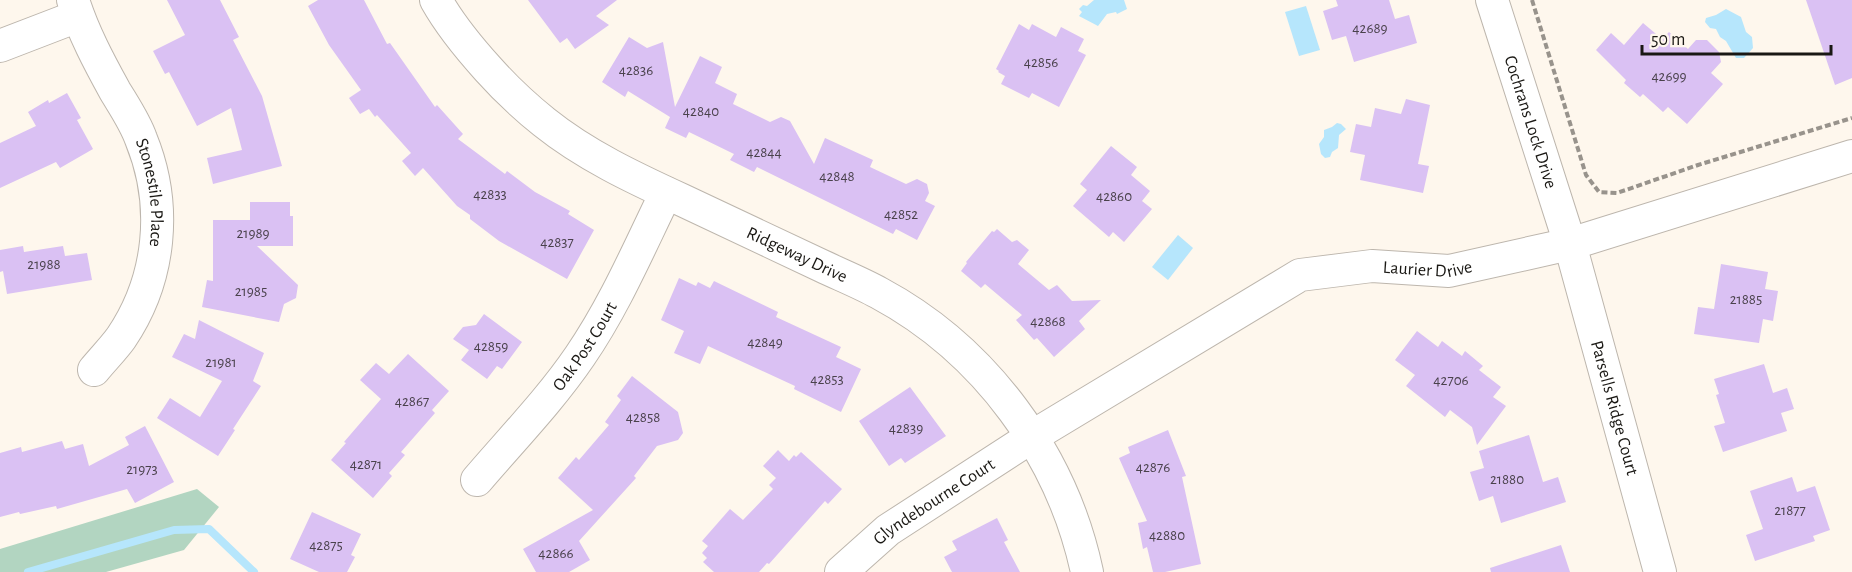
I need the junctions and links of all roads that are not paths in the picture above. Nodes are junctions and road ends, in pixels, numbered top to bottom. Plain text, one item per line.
1 (1492, 0) edge
2 (443, 3) edge
3 (75, 8) edge
4 (0, 46) edge
5 (1852, 156) edge
6 (666, 192) junction
7 (1570, 244) junction
8 (94, 370) dead end
9 (1033, 436) junction
10 (477, 480) dead end
11 (841, 572) edge
12 (1087, 572) edge
13 (1660, 572) edge

1 - 7 street, Cochrans Lock Drive
2 - 6 street, Ridgeway Drive
3 - 4 street
3 - 8 street, Stonestile Place
5 - 7 street, Laurier Drive
6 - 9 street, Ridgeway Drive
6 - 10 street, Oak Post Court
7 - 9 street, Laurier Drive
7 - 13 street, Parsells Ridge Court
9 - 11 street, Glyndebourne Court
9 - 12 street, Ridgeway Drive

